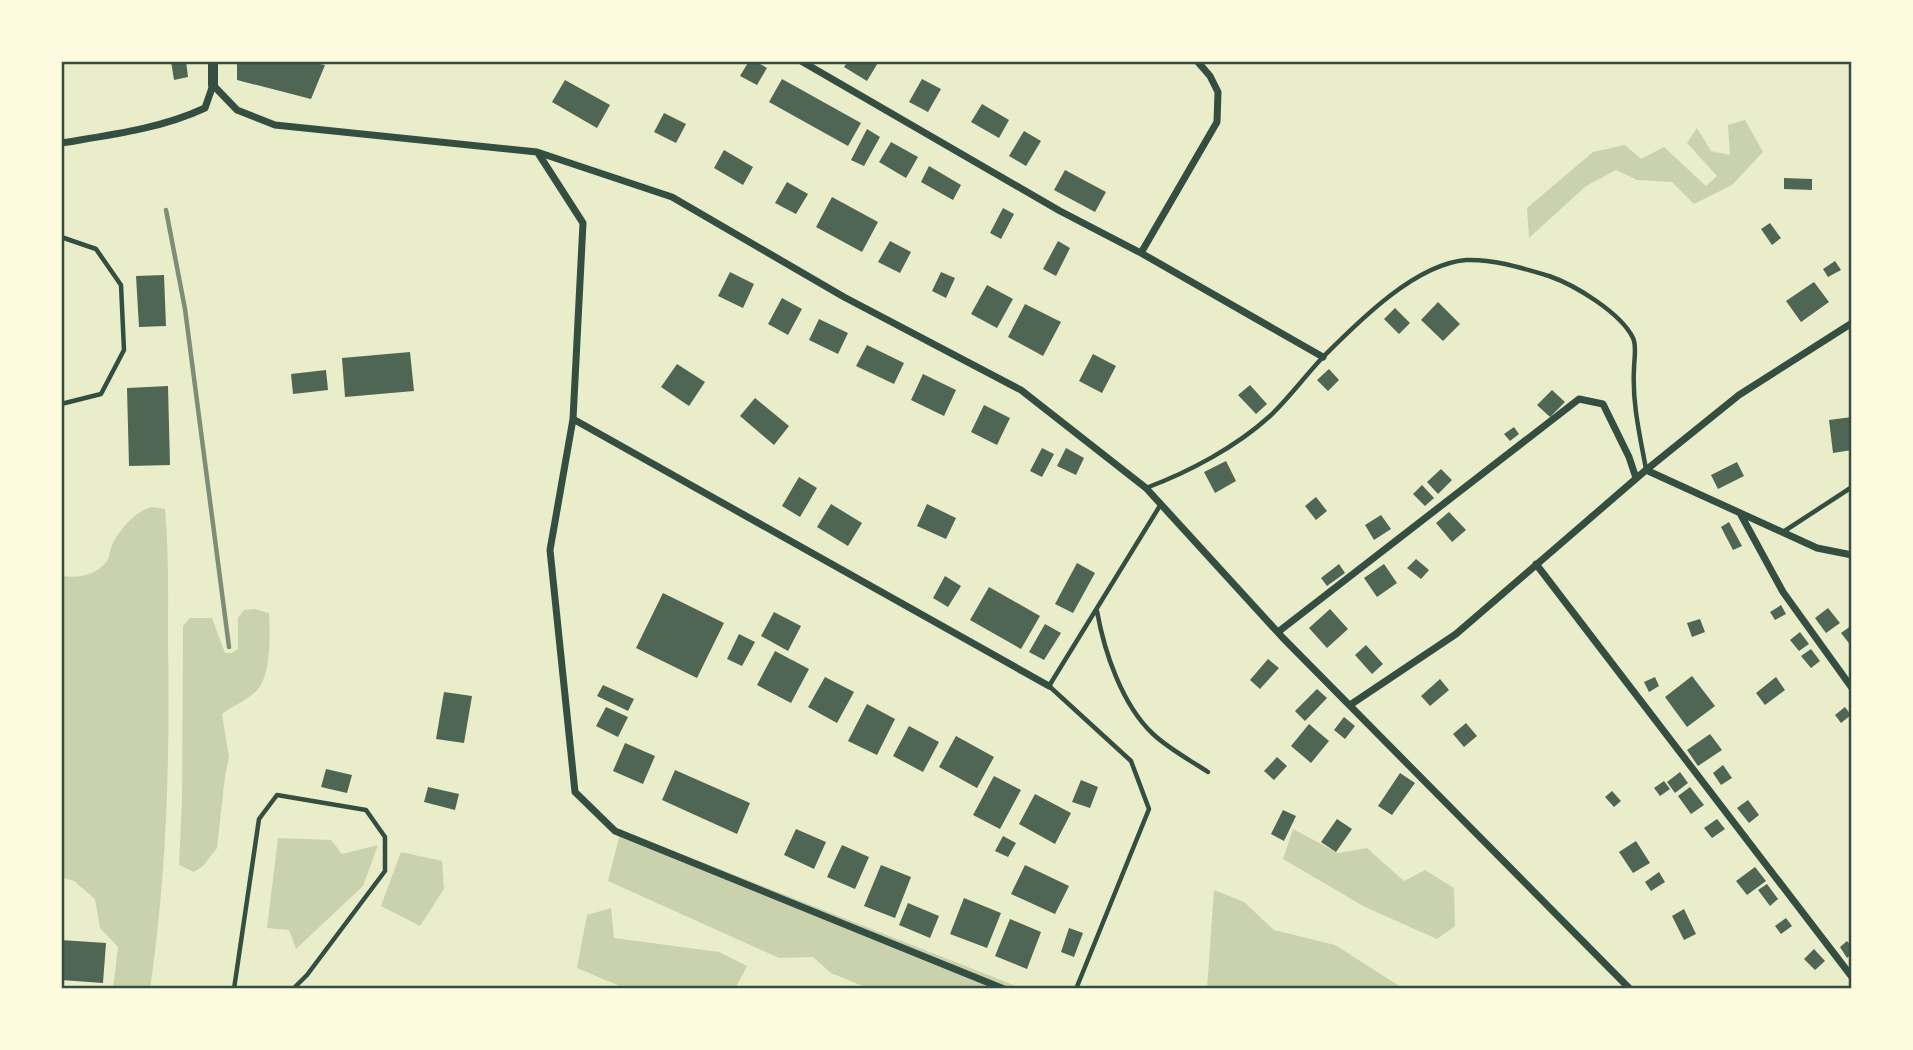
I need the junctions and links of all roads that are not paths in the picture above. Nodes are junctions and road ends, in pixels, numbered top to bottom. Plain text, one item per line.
1 (213, 61) edge
2 (801, 61) edge
3 (1197, 61) edge
4 (213, 85) junction
5 (61, 143) edge
6 (537, 152) junction
7 (61, 237) edge
8 (1141, 253) junction
9 (1852, 323) edge
10 (1323, 357) junction
11 (61, 404) edge
12 (573, 419) junction
13 (1646, 470) junction
14 (1636, 478) junction
15 (1852, 486) edge
16 (1146, 488) junction
17 (1161, 505) junction
18 (1740, 514) junction
19 (1782, 532) junction
20 (1852, 555) edge
21 (1536, 564) junction
22 (1097, 610) junction
23 (1278, 632) junction
24 (1049, 686) junction
25 (1852, 688) edge
26 (1350, 705) junction
27 (1208, 772) dead end
28 (1852, 977) edge
29 (234, 989) edge
30 (293, 989) edge
31 (1004, 989) edge
32 (1076, 989) edge
33 (1630, 989) edge

1 - 4 street
2 - 8 street
3 - 8 street
4 - 5 street
4 - 6 street
6 - 12 street
6 - 16 street
7 - 11 lane
8 - 10 street
9 - 13 street
10 - 13 lane
10 - 16 lane
12 - 24 street
12 - 31 street
13 - 14 street
13 - 18 street
14 - 21 street
14 - 23 street
15 - 19 lane
16 - 17 street
17 - 22 lane
17 - 23 street
18 - 19 street
18 - 25 street
19 - 20 street
21 - 26 street
21 - 28 street
22 - 24 lane
22 - 27 lane
23 - 26 street
24 - 32 lane
26 - 33 street
29 - 30 lane

